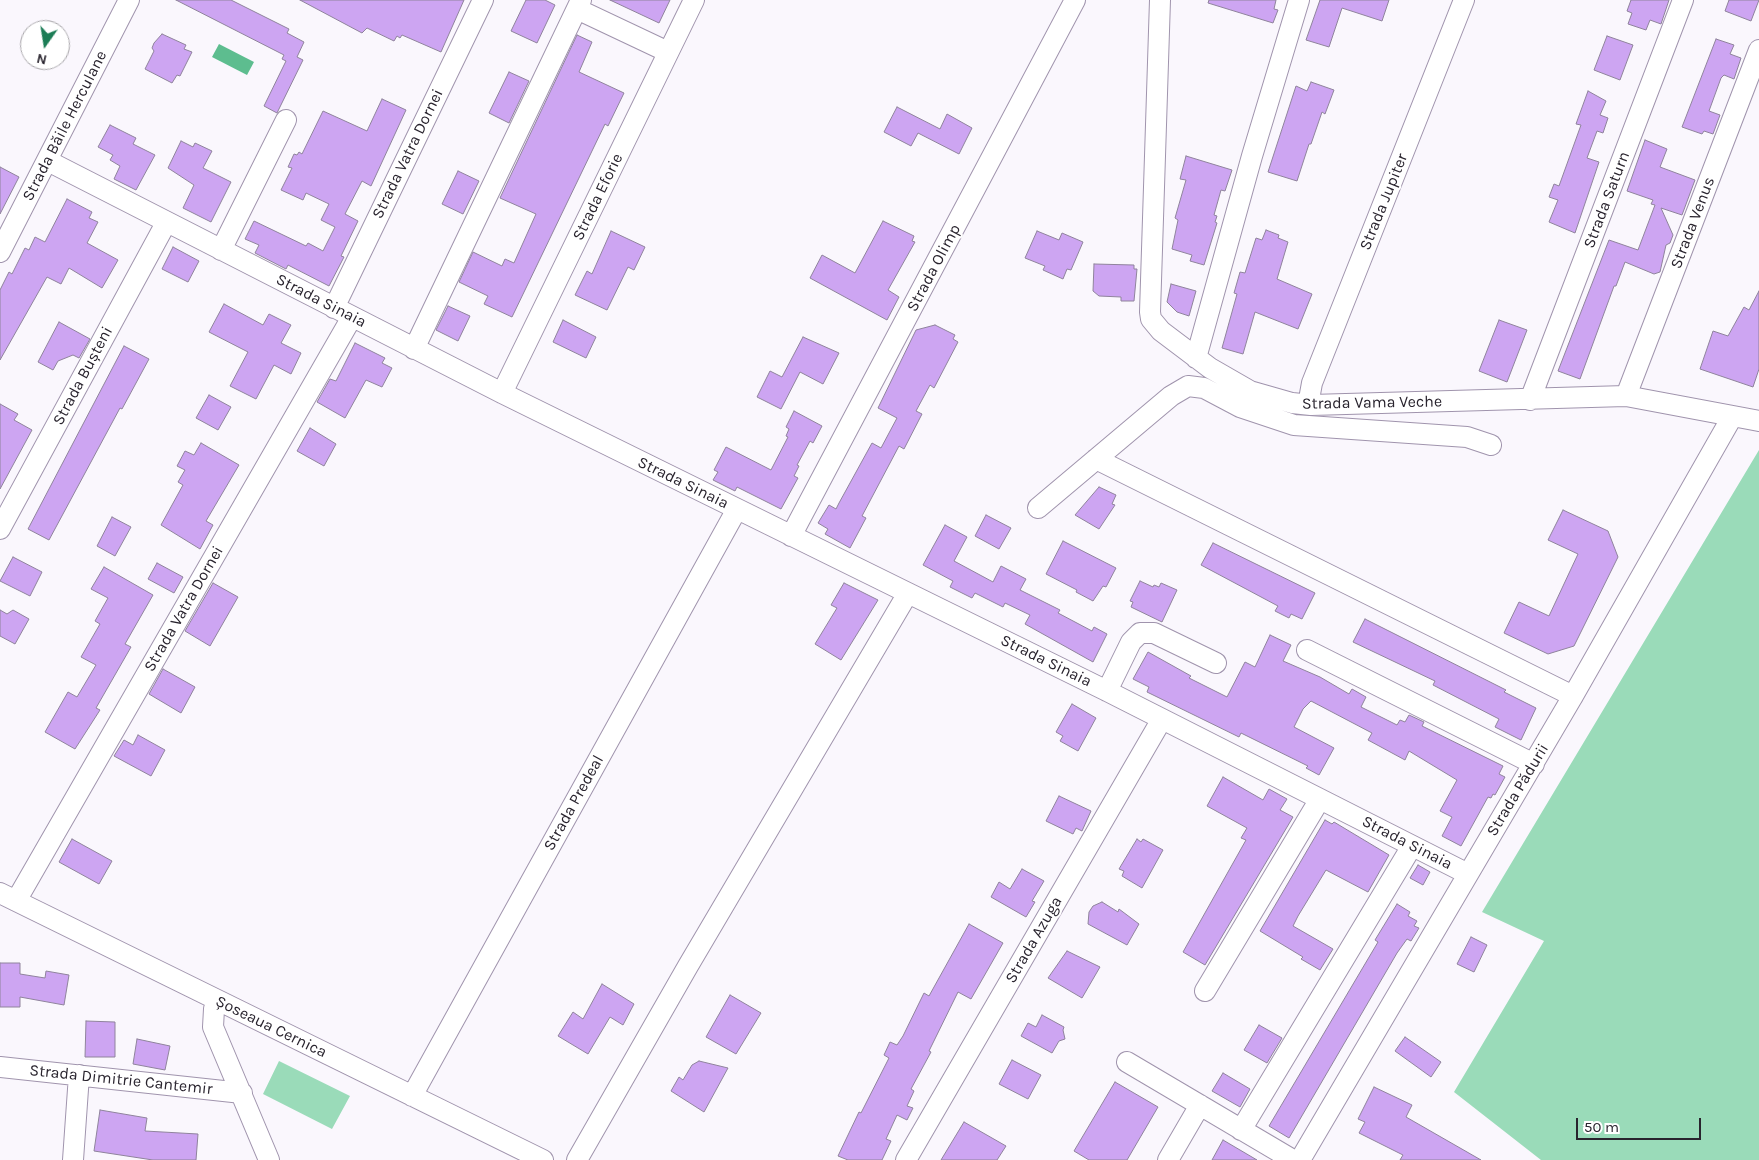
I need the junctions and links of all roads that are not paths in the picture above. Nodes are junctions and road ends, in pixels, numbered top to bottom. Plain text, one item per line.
1 (128, 0) edge
2 (483, 0) edge
3 (694, 0) edge
4 (1075, 0) edge
5 (1160, 0) edge
6 (1299, 0) edge
7 (1464, 0) edge
8 (1683, 0) edge
9 (579, 5) edge
10 (1759, 50) edge
11 (668, 52) junction
12 (286, 120) dead end
13 (48, 162) junction
14 (7, 221) edge
15 (166, 223) junction
16 (221, 250) junction
17 (0, 252) edge
18 (334, 308) junction
19 (352, 317) junction
20 (414, 349) junction
21 (1196, 358) junction
22 (502, 394) junction
23 (1626, 396) junction
24 (1530, 400) junction
25 (1311, 405) junction
26 (1732, 417) junction
27 (1758, 419) edge
28 (1492, 446) dead end
29 (1096, 459) junction
30 (1038, 508) dead end
31 (737, 509) junction
32 (0, 529) edge
33 (791, 536) junction
34 (908, 593) junction
35 (1307, 650) dead end
36 (1216, 663) dead end
37 (1107, 691) junction
38 (1573, 696) junction
39 (1162, 719) junction
40 (1534, 764) junction
41 (1320, 799) junction
42 (1412, 846) junction
43 (1468, 874) junction
44 (8, 897) edge
45 (1205, 991) dead end
46 (217, 1000) junction
47 (1127, 1062) dead end
48 (0, 1067) edge
49 (79, 1075) junction
50 (242, 1093) junction
51 (412, 1096) junction
52 (1200, 1105) junction
53 (1241, 1130) junction
54 (73, 1160) edge
55 (269, 1160) edge
56 (543, 1160) edge
57 (577, 1160) edge
58 (906, 1160) edge
59 (1168, 1160) edge
60 (1292, 1160) edge
61 (1300, 1160) edge

1 - 13 street, Strada Băile Herculane
2 - 18 street, Strada Vatra Dornei
3 - 11 street, Strada Eforie
4 - 33 street, Strada Olimp
5 - 21 street, Strada Vama Veche
6 - 21 street
7 - 25 street, Strada Jupiter
8 - 24 street, Strada Saturn
9 - 11 street
9 - 20 street
10 - 23 street, Strada Venus
11 - 22 street, Strada Eforie
12 - 16 street
13 - 14 street, Strada Băile Herculane
13 - 15 street, Strada Sinaia
14 - 17 street, Strada Băile Herculane
15 - 16 street, Strada Sinaia
15 - 32 street, Strada Bușteni
16 - 18 street, Strada Sinaia
18 - 19 street, Strada Sinaia
19 - 20 street, Strada Sinaia
19 - 44 street, Strada Vatra Dornei
20 - 22 street, Strada Sinaia
21 - 25 street, Strada Vama Veche
22 - 31 street, Strada Sinaia
23 - 24 street, Strada Vama Veche
23 - 26 street, Strada Vama Veche
24 - 25 street, Strada Vama Veche
26 - 27 street, Strada Vama Veche
26 - 38 street, Strada Pădurii
28 - 29 street
29 - 30 street
29 - 38 street
31 - 33 street, Strada Sinaia
31 - 51 street, Strada Predeal
33 - 34 street, Strada Sinaia
34 - 37 street, Strada Sinaia
34 - 57 street
35 - 40 street
36 - 37 street
37 - 39 street, Strada Sinaia
38 - 40 street, Strada Pădurii
39 - 41 street, Strada Sinaia
39 - 58 street, Strada Azuga
40 - 43 street, Strada Pădurii
41 - 42 street, Strada Sinaia
41 - 45 street
42 - 43 street, Strada Sinaia
42 - 53 street
43 - 61 street, Strada Pădurii
44 - 46 street, Șoseaua Cernica
46 - 50 street
46 - 51 street, Șoseaua Cernica
47 - 52 street
48 - 49 street, Strada Dimitrie Cantemir
49 - 50 street, Strada Dimitrie Cantemir
49 - 54 street
50 - 55 street
51 - 56 street, Șoseaua Cernica
52 - 53 street
52 - 59 street
53 - 60 street

